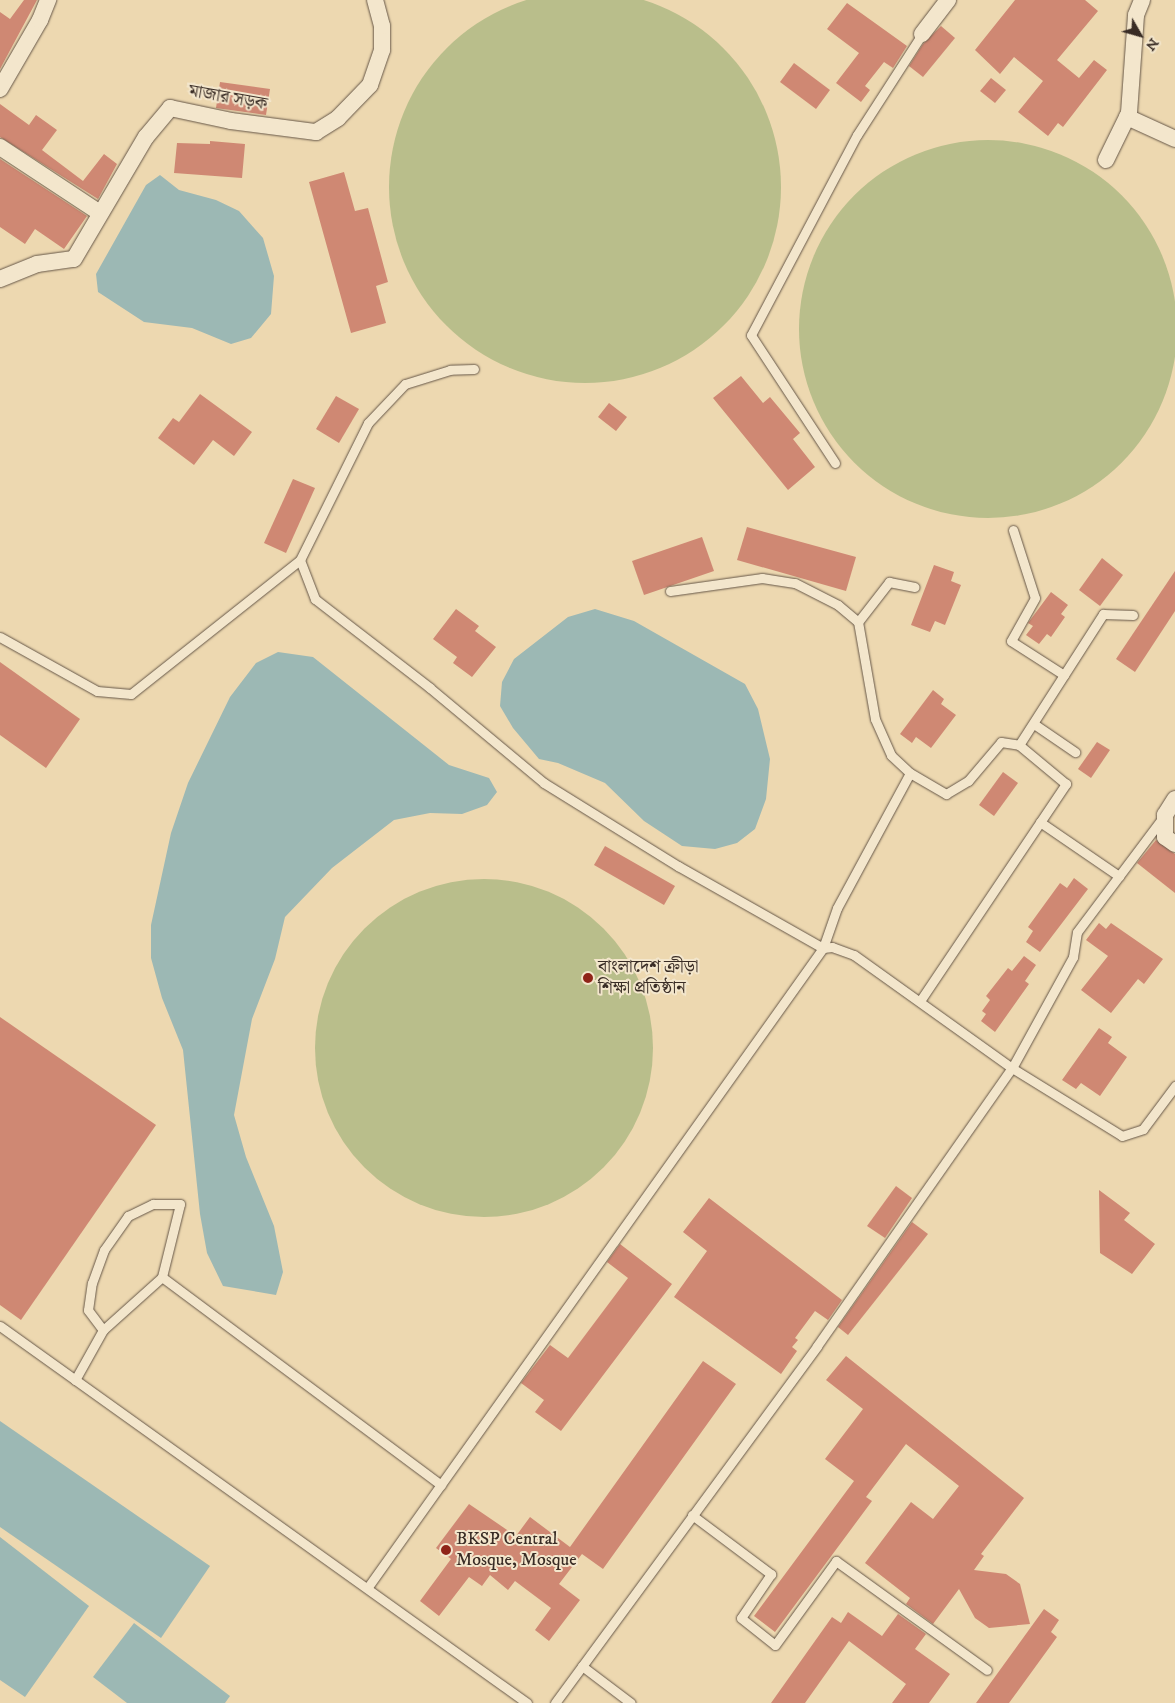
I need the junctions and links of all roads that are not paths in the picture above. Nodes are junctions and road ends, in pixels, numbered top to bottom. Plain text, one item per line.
1 (48, 0) edge
2 (375, 0) edge
3 (948, 0) edge
4 (1142, 0) edge
5 (922, 34) joint
6 (0, 89) edge
7 (1127, 117) junction
8 (1175, 139) edge
9 (0, 148) edge
10 (1106, 160) dead end
11 (100, 214) junction
12 (0, 279) edge
13 (474, 369) dead end
14 (835, 463) dead end
15 (1013, 530) dead end
16 (300, 560) junction
17 (915, 587) dead end
18 (670, 591) dead end
19 (1133, 614) dead end
20 (858, 622) junction
21 (0, 638) edge
22 (1064, 675) junction
23 (1034, 724) junction
24 (1019, 745) junction
25 (1075, 752) dead end
26 (910, 773) junction
27 (1175, 799) edge
28 (1165, 815) junction
29 (1040, 822) junction
30 (1175, 844) edge
31 (1119, 876) junction
32 (822, 948) junction
33 (920, 1000) junction
34 (1012, 1068) junction
35 (1175, 1086) edge
36 (162, 1277) junction
37 (0, 1326) edge
38 (103, 1330) junction
39 (75, 1380) junction
40 (441, 1485) junction
41 (692, 1516) junction
42 (368, 1587) junction
43 (582, 1666) junction
44 (987, 1670) dead end
45 (528, 1703) edge
46 (554, 1703) edge
47 (632, 1703) edge

1 - 6 street
2 - 11 street, মাজার সড়ক
3 - 5 street
4 - 7 street
5 - 14 lane
7 - 8 street
7 - 10 street
9 - 11 street
11 - 12 street, মাজার সড়ক
13 - 16 lane
15 - 22 lane
16 - 21 lane
16 - 32 lane
17 - 20 lane
18 - 20 lane
19 - 22 lane
20 - 26 lane
22 - 23 lane
23 - 24 lane
23 - 25 lane
24 - 26 lane
24 - 29 lane
26 - 32 lane
27 - 28 street
28 - 30 street
28 - 31 lane
29 - 31 lane
29 - 33 lane
31 - 34 lane
32 - 33 lane
32 - 40 lane
33 - 34 lane
34 - 35 lane
34 - 41 lane
36 - 38 lane
36 - 38 lane
36 - 40 lane
37 - 39 lane
38 - 39 lane
39 - 42 lane
40 - 42 lane
41 - 43 lane
41 - 44 lane
42 - 45 lane
43 - 46 lane
43 - 47 lane

